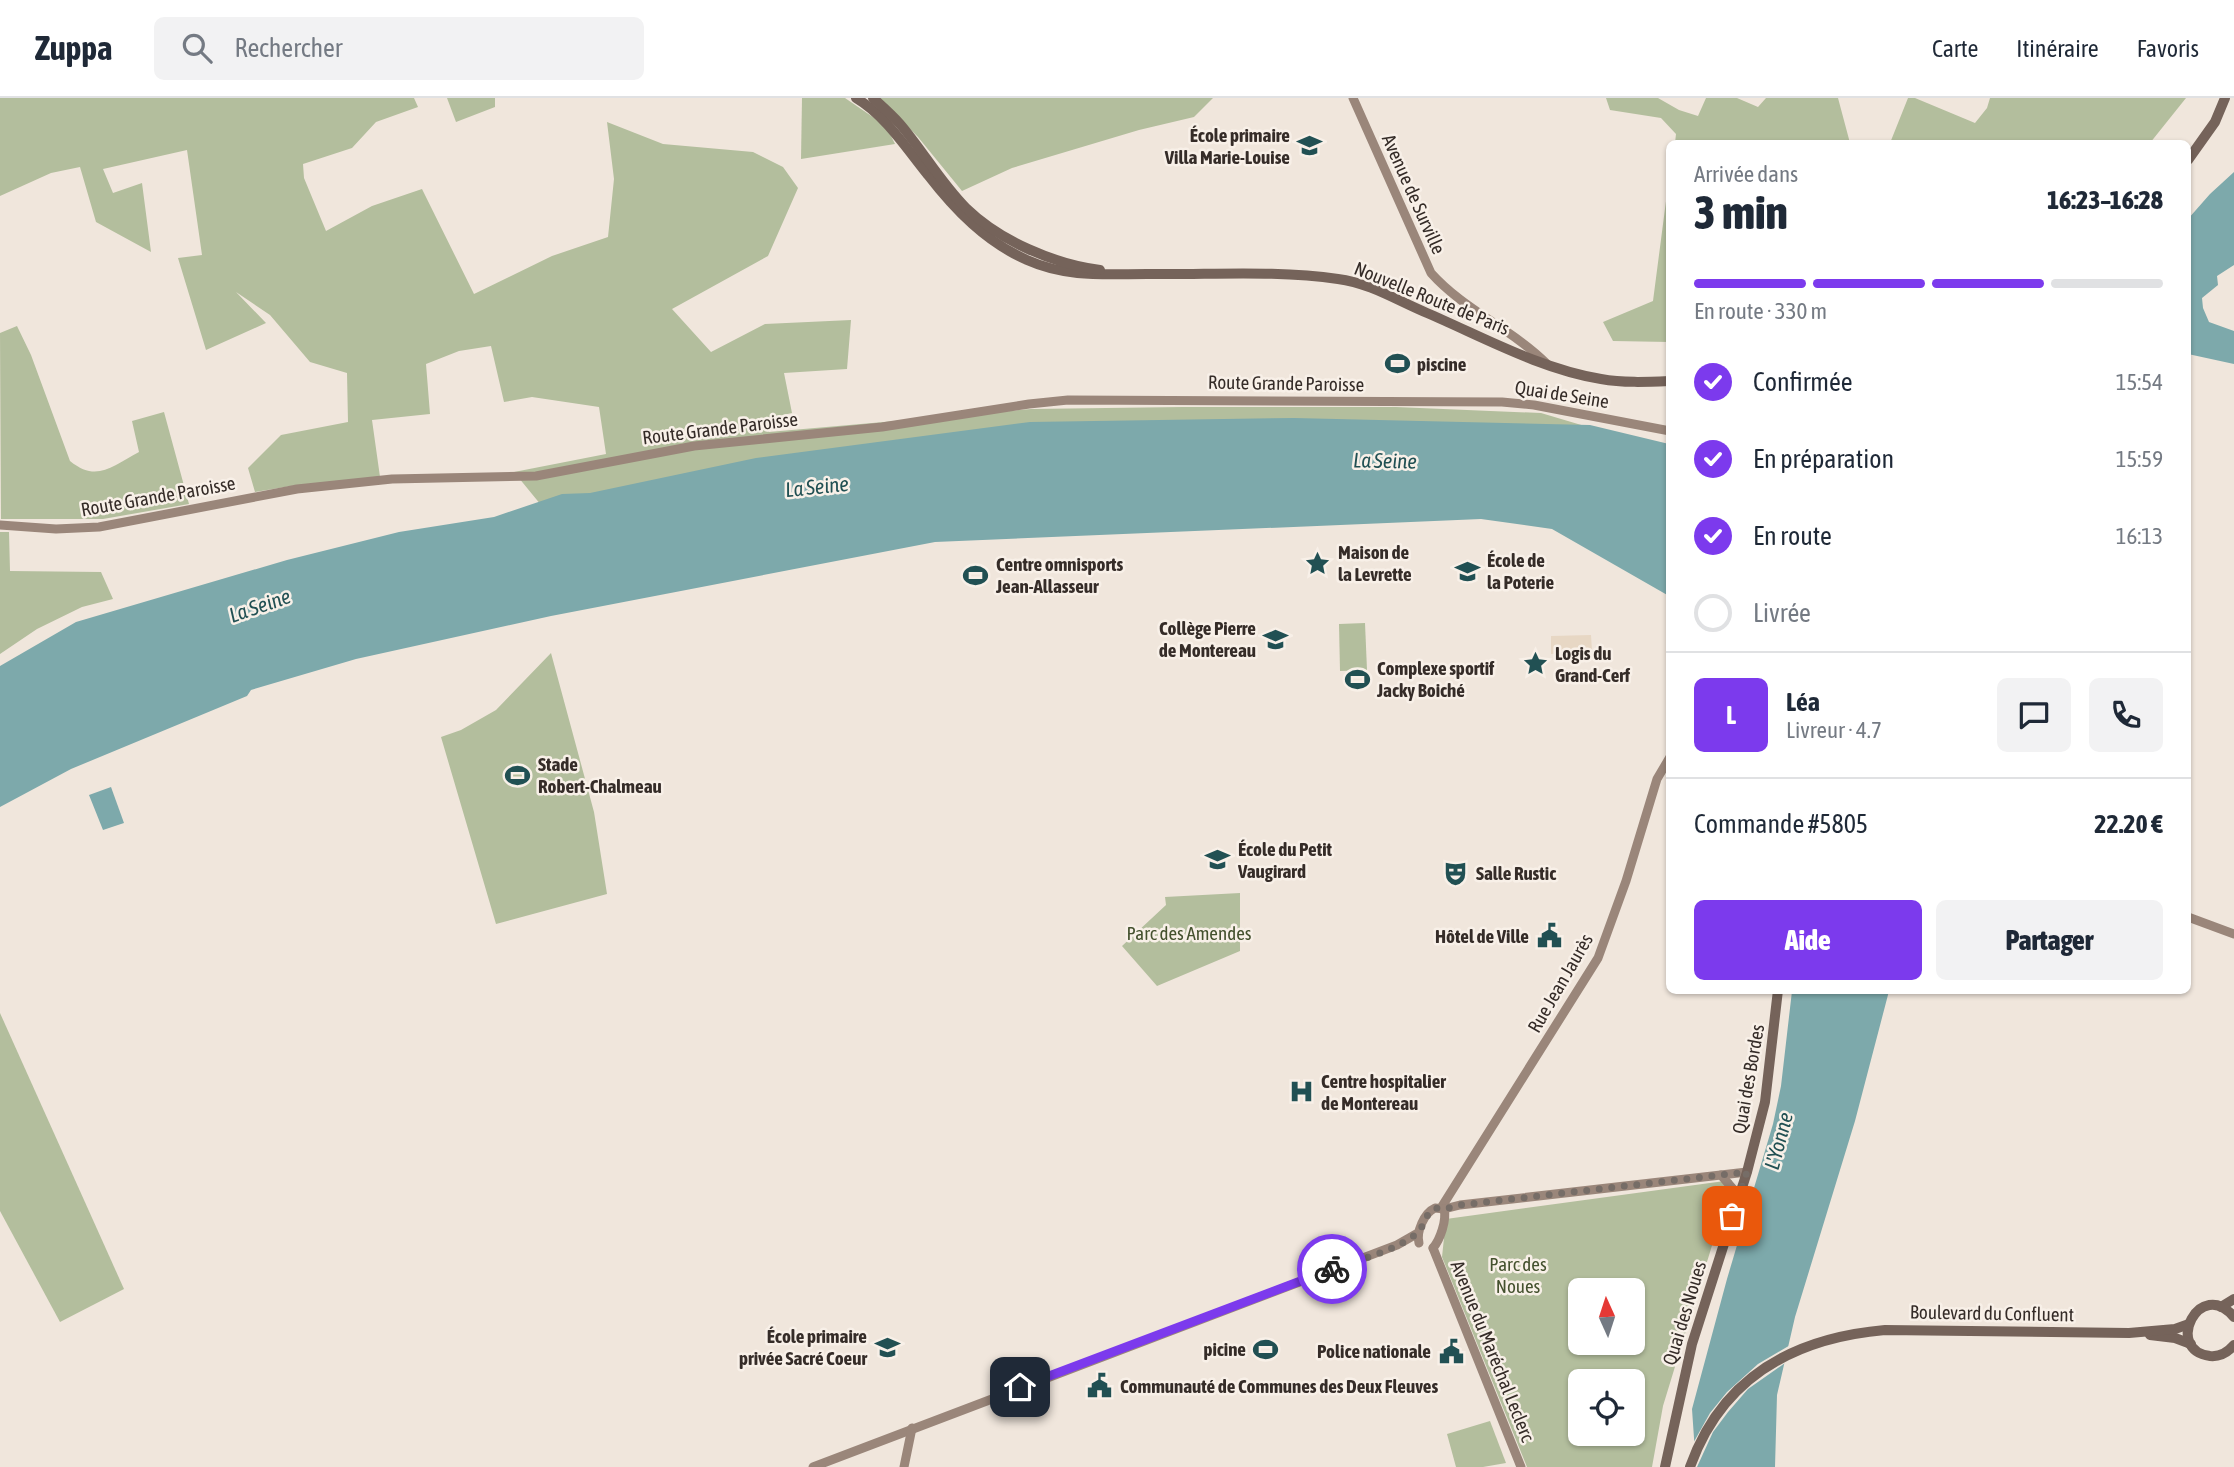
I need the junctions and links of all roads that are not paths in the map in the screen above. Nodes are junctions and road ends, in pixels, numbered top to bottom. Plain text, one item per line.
1 (856, 98) edge
2 (873, 98) edge
3 (1353, 98) edge
4 (2225, 98) edge
5 (2191, 156) edge
6 (1132, 274) junction
7 (1488, 321) junction
8 (1502, 329) junction
9 (1493, 342) junction
10 (1548, 365) junction
11 (1666, 381) edge
12 (1448, 403) joint
13 (1666, 430) edge
14 (0, 525) edge
15 (1666, 763) edge
16 (2191, 918) edge
17 (2234, 934) edge
18 (1778, 994) edge
19 (1747, 1172) junction
20 (1721, 1175) junction
21 (1739, 1196) junction
22 (1443, 1209) junction
23 (1418, 1233) junction
24 (1419, 1243) junction
25 (1397, 1245) junction
26 (1433, 1248) junction
27 (2234, 1299) edge
28 (2221, 1307) junction
29 (2234, 1317) edge
30 (2189, 1324) junction
31 (2129, 1333) junction
32 (2191, 1344) junction
33 (2234, 1345) edge
34 (912, 1428) junction
35 (813, 1467) edge
36 (904, 1467) edge
37 (1521, 1467) edge
38 (1665, 1467) edge
39 (1690, 1467) edge

1 - 6 main road, Nouvelle Route de Paris
2 - 6 main road, Nouvelle Route de Paris
3 - 7 main road, Avenue de Surville
4 - 5 main road
6 - 9 main road, Nouvelle Route de Paris
7 - 8 main road, Avenue de Surville
7 - 9 main road
8 - 9 main road
8 - 10 main road, Avenue de Surville
9 - 10 main road, Nouvelle Route de Paris
10 - 11 main road, Nouvelle Route de Paris
12 - 13 main road, Quai de Seine
12 - 14 main road, Route Grande Paroisse
15 - 22 main road, Rue Jean Jaurès
16 - 17 main road
18 - 19 main road, Quai des Bordes
19 - 20 main road
19 - 21 main road, Quai des Noues
20 - 21 main road
20 - 22 main road
21 - 38 main road, Quai des Noues
22 - 23 main road
22 - 26 main road
23 - 24 main road
23 - 25 main road
24 - 25 main road
24 - 26 main road
25 - 34 main road
26 - 37 main road, Avenue du Maréchal Leclerc
27 - 28 main road
28 - 29 main road
28 - 30 main road
30 - 31 main road, Boulevard du Confluent
30 - 32 main road
31 - 32 main road, Boulevard du Confluent
31 - 39 main road, Boulevard du Confluent
32 - 33 main road, Boulevard du Confluent
34 - 35 main road
34 - 36 main road

